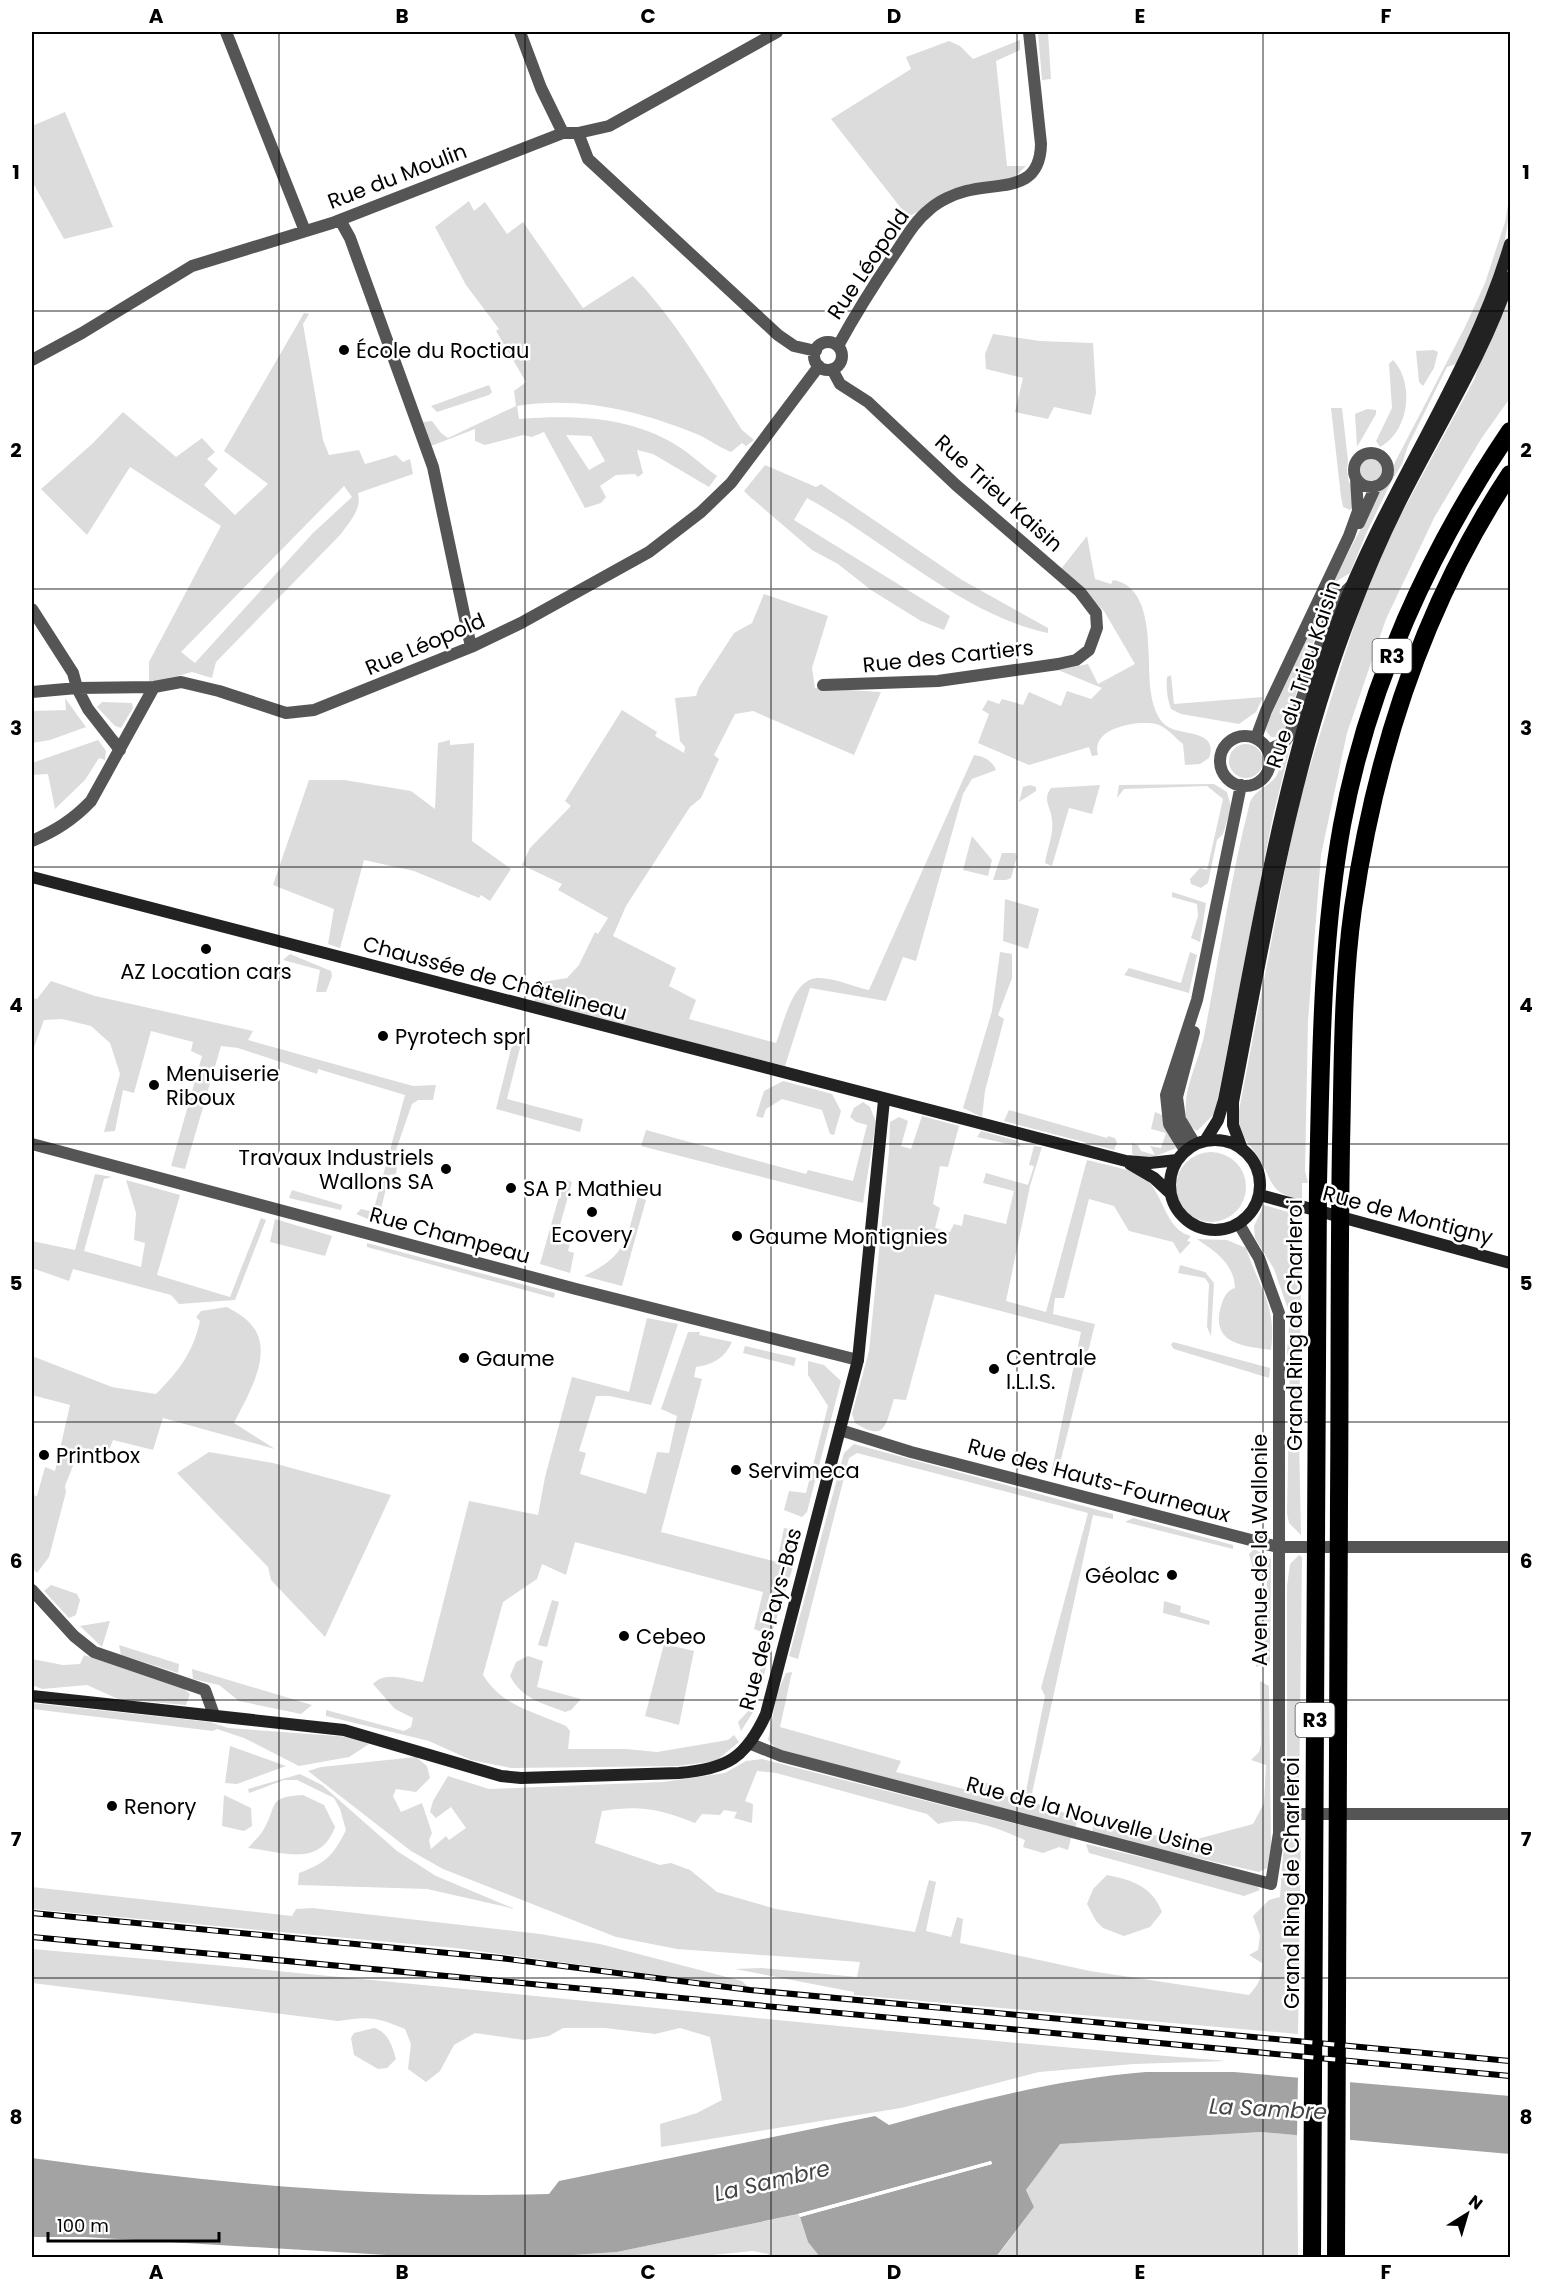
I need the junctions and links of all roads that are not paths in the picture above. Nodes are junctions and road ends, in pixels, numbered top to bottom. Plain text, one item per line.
1 (226, 32) edge
2 (520, 32) edge
3 (777, 32) edge
4 (1029, 32) edge
5 (563, 133) junction
6 (578, 134) junction
7 (340, 220) junction
8 (305, 231) junction
9 (1510, 244) edge
10 (1510, 277) edge
11 (838, 346) junction
12 (816, 351) junction
13 (32, 360) edge
14 (819, 366) junction
15 (832, 369) junction
16 (1510, 431) edge
17 (1510, 474) edge
18 (1356, 478) junction
19 (1376, 486) junction
20 (1504, 490) edge
21 (1349, 536) junction
22 (1352, 585) junction
23 (32, 609) edge
24 (471, 647) junction
25 (1076, 660) joint
26 (823, 685) dead end
27 (154, 687) junction
28 (76, 688) junction
29 (32, 692) edge
30 (1256, 738) junction
31 (120, 750) junction
32 (1268, 750) junction
33 (1241, 785) junction
34 (32, 841) edge
35 (32, 877) edge
36 (884, 1100) junction
37 (32, 1144) edge
38 (1190, 1149) junction
39 (1242, 1149) junction
40 (1126, 1161) junction
41 (1169, 1192) junction
42 (1260, 1195) junction
43 (1239, 1224) junction
44 (1510, 1263) edge
45 (858, 1360) junction
46 (840, 1430) junction
47 (1278, 1547) junction
48 (1510, 1547) edge
49 (32, 1590) edge
50 (32, 1696) edge
51 (214, 1715) junction
52 (751, 1744) junction
53 (1279, 1814) junction
54 (1510, 1814) edge
55 (1271, 1884) joint
56 (1312, 2258) edge
57 (1336, 2258) edge

1 - 8 street
2 - 5 street
3 - 6 street, Rue du Moulin
4 - 11 street, Rue Léopold
5 - 6 street, Rue du Moulin
5 - 7 street, Rue du Moulin
6 - 12 street
7 - 8 street, Rue du Moulin
7 - 24 street
8 - 13 street, Rue du Moulin
9 - 22 main road, Rue du Trieu Kaisin
10 - 39 main road, Rue du Trieu Kaisin
11 - 12 street, Rue Léopold
11 - 15 street, Rue Léopold
12 - 14 street
14 - 15 street
14 - 24 street, Rue Léopold
15 - 25 street, Rue Trieu Kaisin
16 - 56 highway, Grand Ring de Charleroi / R3
17 - 20 highway, R3
18 - 19 street
18 - 19 street
18 - 21 street
19 - 21 street
20 - 57 highway, R3
21 - 30 street
22 - 32 street
22 - 38 main road, Rue du Trieu Kaisin
23 - 28 street
24 - 27 street, Rue Léopold
25 - 26 street, Rue des Cartiers
27 - 28 street, Rue Léopold
27 - 31 street
28 - 29 street, Rue Léopold
28 - 31 street
30 - 32 street
30 - 33 street
31 - 34 street
32 - 33 street
33 - 38 street
35 - 36 main road, Chaussée de Châtelineau
36 - 40 main road, Chaussée de Châtelineau
36 - 45 main road, Rue des Pays-Bas
37 - 45 street, Rue Champeau
38 - 39 main road
38 - 40 main road
38 - 41 main road
39 - 42 main road
40 - 41 main road
41 - 43 main road
42 - 43 main road
42 - 44 main road, Rue de Montigny
43 - 47 street, Avenue de la Wallonie
45 - 46 main road, Rue des Pays-Bas
46 - 47 street, Rue des Hauts-Fourneaux
46 - 52 main road, Rue des Pays-Bas
47 - 48 street, Rue des Hauts-Fourneaux
47 - 53 street, Avenue de la Wallonie
49 - 51 street
50 - 51 main road, Rue des Pays-Bas
51 - 52 main road, Rue des Pays-Bas
52 - 55 street, Rue de la Nouvelle Usine
53 - 54 street
53 - 55 street, Avenue de la Wallonie

